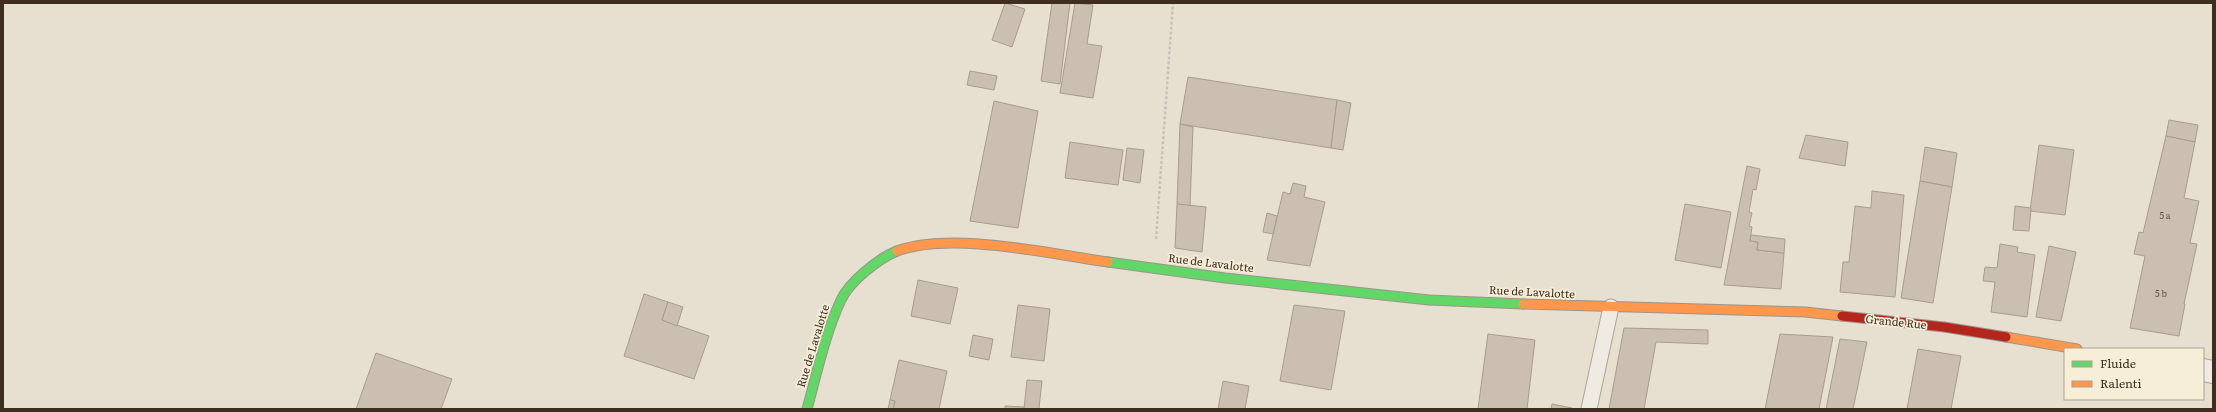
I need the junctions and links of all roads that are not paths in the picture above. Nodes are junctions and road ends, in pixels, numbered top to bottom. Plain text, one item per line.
1 (1611, 307) junction
2 (1714, 309) joint
3 (2071, 348) edge
4 (807, 409) edge
5 (1589, 409) edge

1 - 2 street, Rue de Lavalotte
1 - 4 street, Rue de Lavalotte
1 - 5 lane
2 - 3 street, Grande Rue

